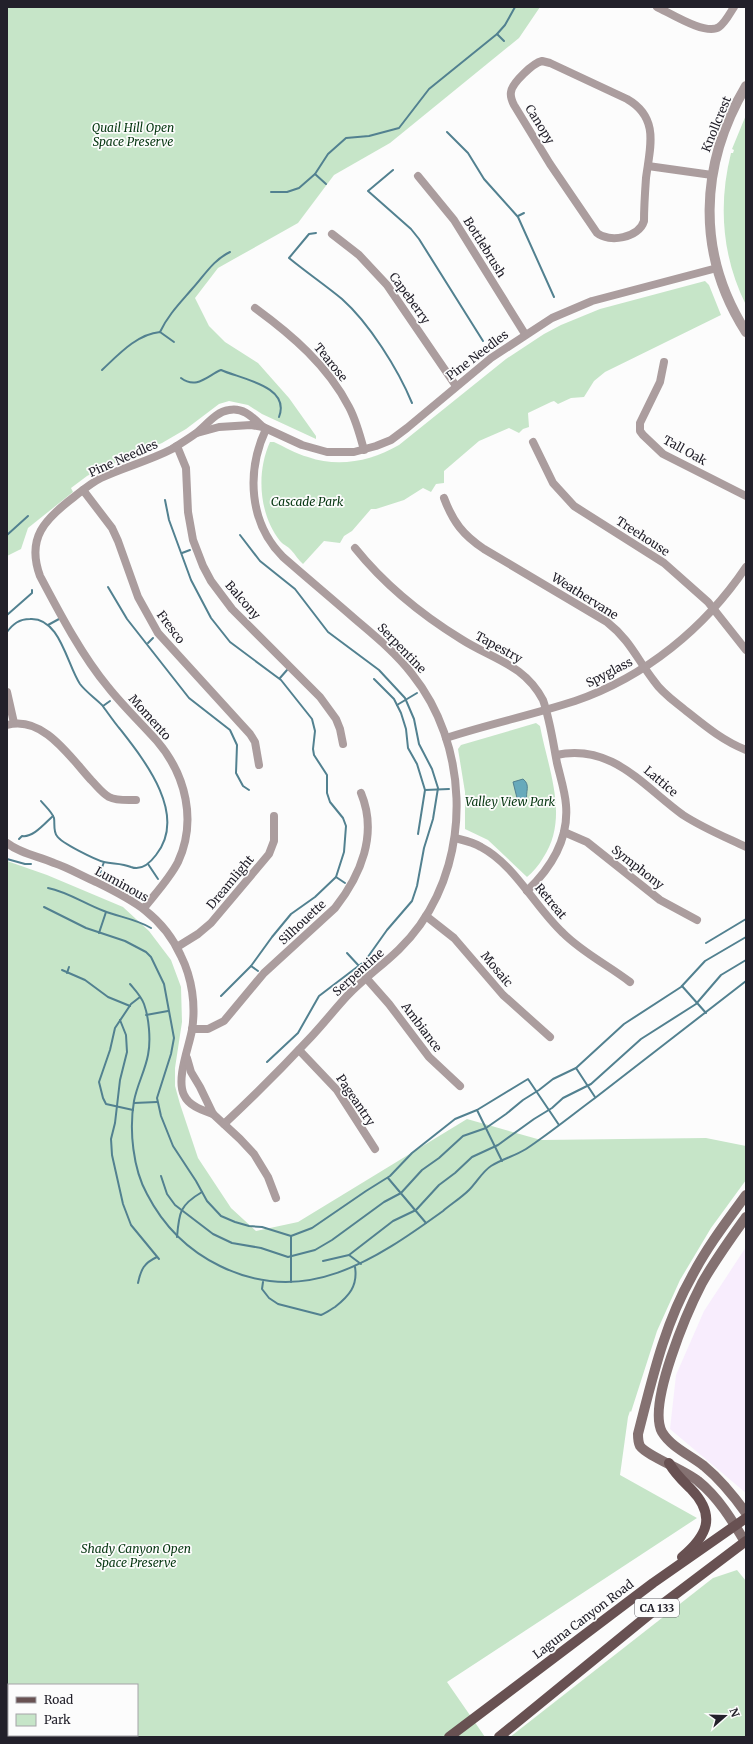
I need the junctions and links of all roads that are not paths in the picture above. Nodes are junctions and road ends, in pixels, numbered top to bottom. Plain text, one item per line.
1 (657, 7) edge
2 (734, 7) edge
3 (746, 86) edge
4 (648, 166) junction
5 (712, 175) junction
6 (418, 176) dead end
7 (332, 234) dead end
8 (717, 268) junction
9 (255, 308) dead end
10 (746, 332) edge
11 (526, 334) junction
12 (664, 362) dead end
13 (456, 386) junction
14 (264, 428) junction
15 (196, 433) junction
16 (532, 442) dead end
17 (176, 446) junction
18 (364, 450) junction
19 (82, 490) junction
20 (746, 496) edge
21 (444, 498) dead end
22 (35, 546) joint
23 (355, 548) dead end
24 (746, 567) edge
25 (713, 609) junction
26 (746, 650) edge
27 (644, 667) junction
28 (7, 692) edge
29 (546, 710) junction
30 (10, 724) edge
31 (446, 738) junction
32 (343, 744) dead end
33 (746, 750) edge
34 (556, 755) junction
35 (259, 765) dead end
36 (361, 793) dead end
37 (136, 800) dead end
38 (274, 816) dead end
39 (564, 832) junction
40 (454, 838) junction
41 (7, 843) edge
42 (746, 847) edge
43 (527, 891) junction
44 (144, 908) junction
45 (426, 916) junction
46 (697, 920) dead end
47 (177, 947) junction
48 (367, 979) junction
49 (630, 982) dead end
50 (192, 1028) junction
51 (550, 1037) dead end
52 (299, 1050) junction
53 (187, 1055) junction
54 (460, 1086) dead end
55 (213, 1114) junction
56 (224, 1124) junction
57 (375, 1149) dead end
58 (746, 1195) edge
59 (276, 1198) dead end
60 (746, 1217) edge
61 (669, 1463) junction
62 (746, 1513) edge
63 (746, 1518) edge
64 (736, 1526) junction
65 (746, 1543) edge
66 (653, 1583) junction
67 (449, 1737) edge
68 (500, 1737) edge

1 - 2 street
3 - 5 street, Knollcrest
4 - 4 street, Canopy
4 - 5 street
5 - 8 street, Knollcrest
6 - 11 street, Bottlebrush
7 - 13 street, Capeberry
8 - 10 street, Knollcrest
8 - 11 street, Pine Needles
9 - 18 street, Tearose
11 - 13 street, Pine Needles
12 - 20 street, Tall Oak
13 - 18 street, Pine Needles
14 - 15 street, Pine Needles
14 - 15 street, Pine Needles
14 - 18 street, Pine Needles
14 - 31 street, Serpentine
15 - 17 street, Pine Needles
16 - 25 street, Treehouse
17 - 19 street, Pine Needles
17 - 32 street, Balcony
19 - 22 street, Pine Needles
19 - 35 street, Fresco
21 - 27 street, Weathervane
22 - 44 street, Momento
23 - 29 street, Tapestry
24 - 25 street, Spyglass
25 - 26 street, Treehouse
25 - 27 street, Spyglass
27 - 29 street, Spyglass
27 - 33 street, Weathervane
28 - 30 street
29 - 31 street, Spyglass
29 - 34 street, Tapestry
30 - 37 street
31 - 40 street, Serpentine
34 - 39 street, Tapestry
34 - 42 street, Lattice
36 - 50 street, Silhouette
38 - 47 street, Dreamlight
39 - 43 street, Tapestry
39 - 46 street, Symphony
40 - 43 street, Retreat
40 - 45 street, Serpentine
41 - 44 street, Luminous
43 - 49 street, Retreat
44 - 47 street, Luminous
45 - 48 street, Serpentine
45 - 51 street, Mosaic
47 - 50 street, Luminous
48 - 52 street, Serpentine
48 - 54 street, Ambiance
50 - 53 street, Luminous
52 - 56 street, Serpentine
52 - 57 street, Pageantry
53 - 55 street, Luminous
53 - 55 street, Luminous
55 - 56 street, Luminous
56 - 59 street, Luminous
58 - 61 main road
60 - 62 main road
61 - 64 main road
61 - 66 main road
63 - 64 main road, Laguna Canyon Road / CA 133
64 - 65 main road
64 - 66 main road, Laguna Canyon Road / CA 133
65 - 68 main road, CA 133
66 - 67 main road, Laguna Canyon Road / CA 133

